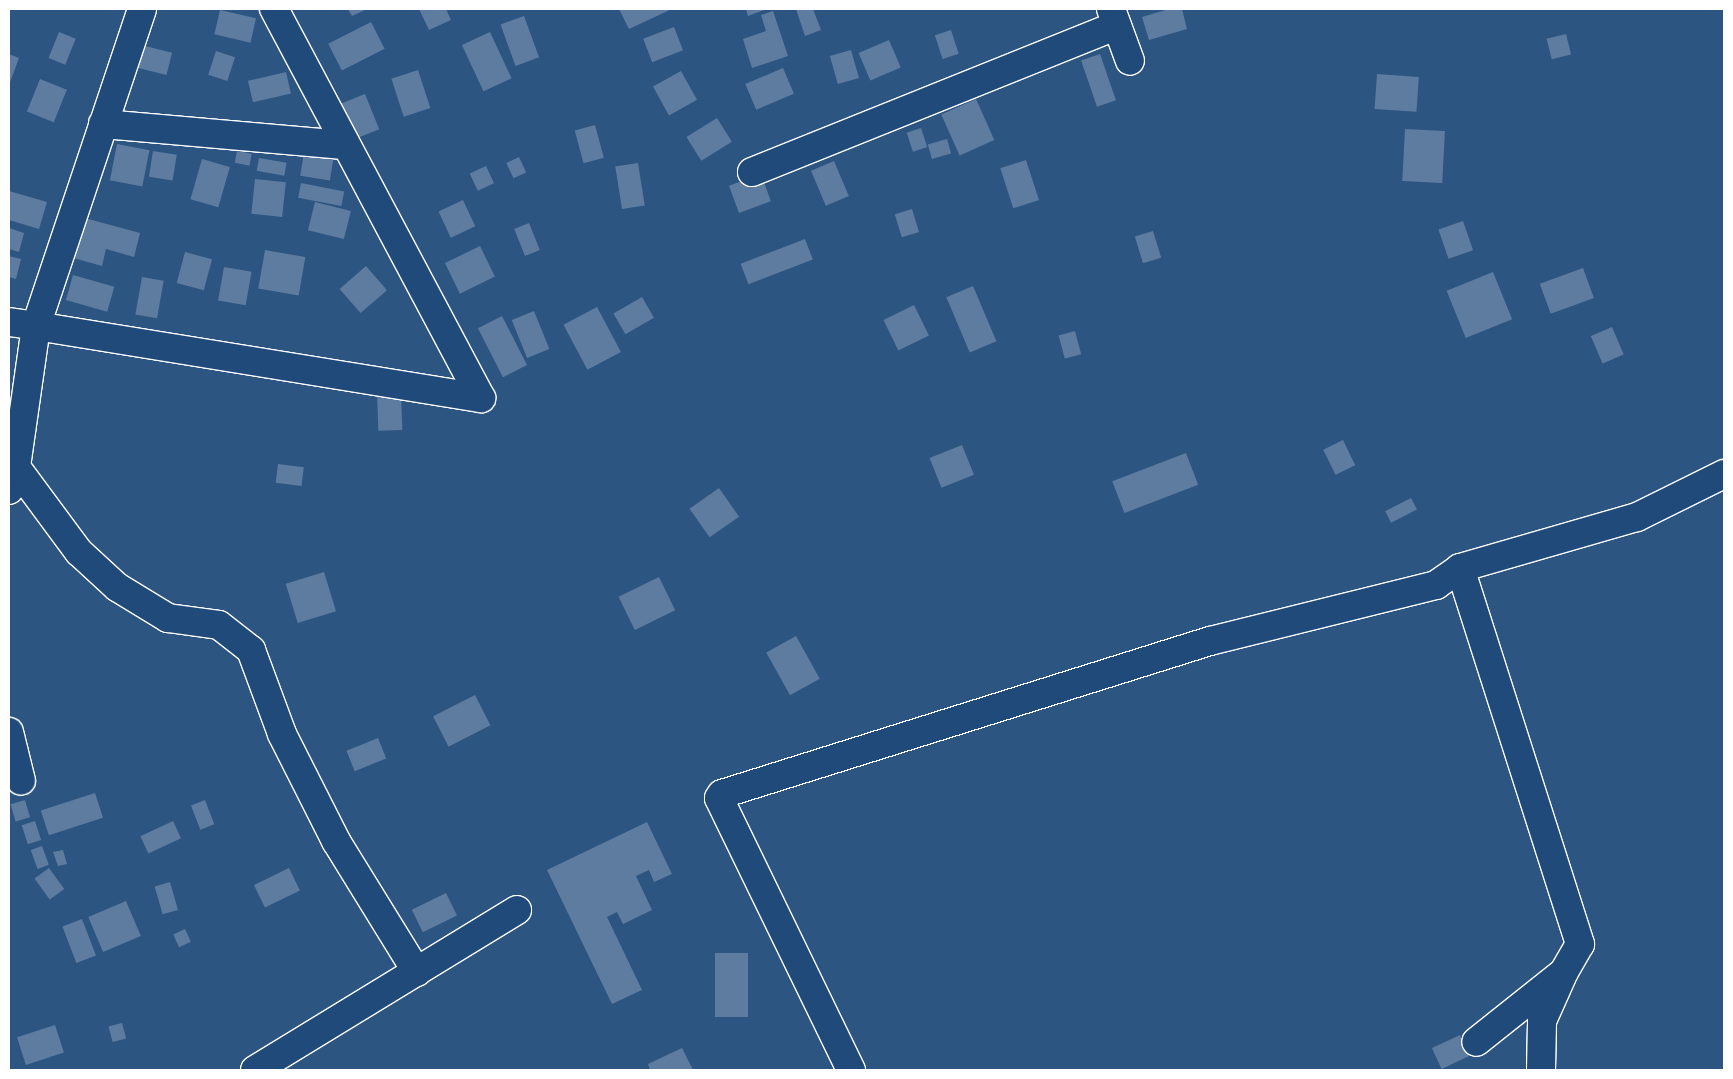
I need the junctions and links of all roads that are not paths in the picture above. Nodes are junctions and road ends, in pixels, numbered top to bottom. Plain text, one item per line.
1 (142, 9) edge
2 (274, 9) edge
3 (1119, 15) edge
4 (1130, 61) dead end
5 (103, 124) junction
6 (344, 145) junction
7 (752, 172) dead end
8 (9, 322) edge
9 (36, 326) junction
10 (1724, 474) edge
11 (12, 479) edge
12 (1460, 568) junction
13 (9, 732) edge
14 (21, 781) dead end
15 (517, 910) dead end
16 (416, 972) junction
17 (1564, 972) junction
18 (1542, 1021) junction
19 (1476, 1042) dead end
20 (254, 1070) edge
21 (851, 1070) edge
22 (1541, 1070) edge
23 (1556, 1070) edge

1 - 5 street
2 - 6 street
3 - 4 street
3 - 7 street
5 - 6 street
5 - 9 street
6 - 9 street
8 - 9 street
9 - 11 street
10 - 12 street
11 - 16 street
12 - 17 street
12 - 21 street
13 - 14 street
15 - 16 street
16 - 20 street
17 - 18 street
17 - 19 street
18 - 22 street
18 - 23 street

